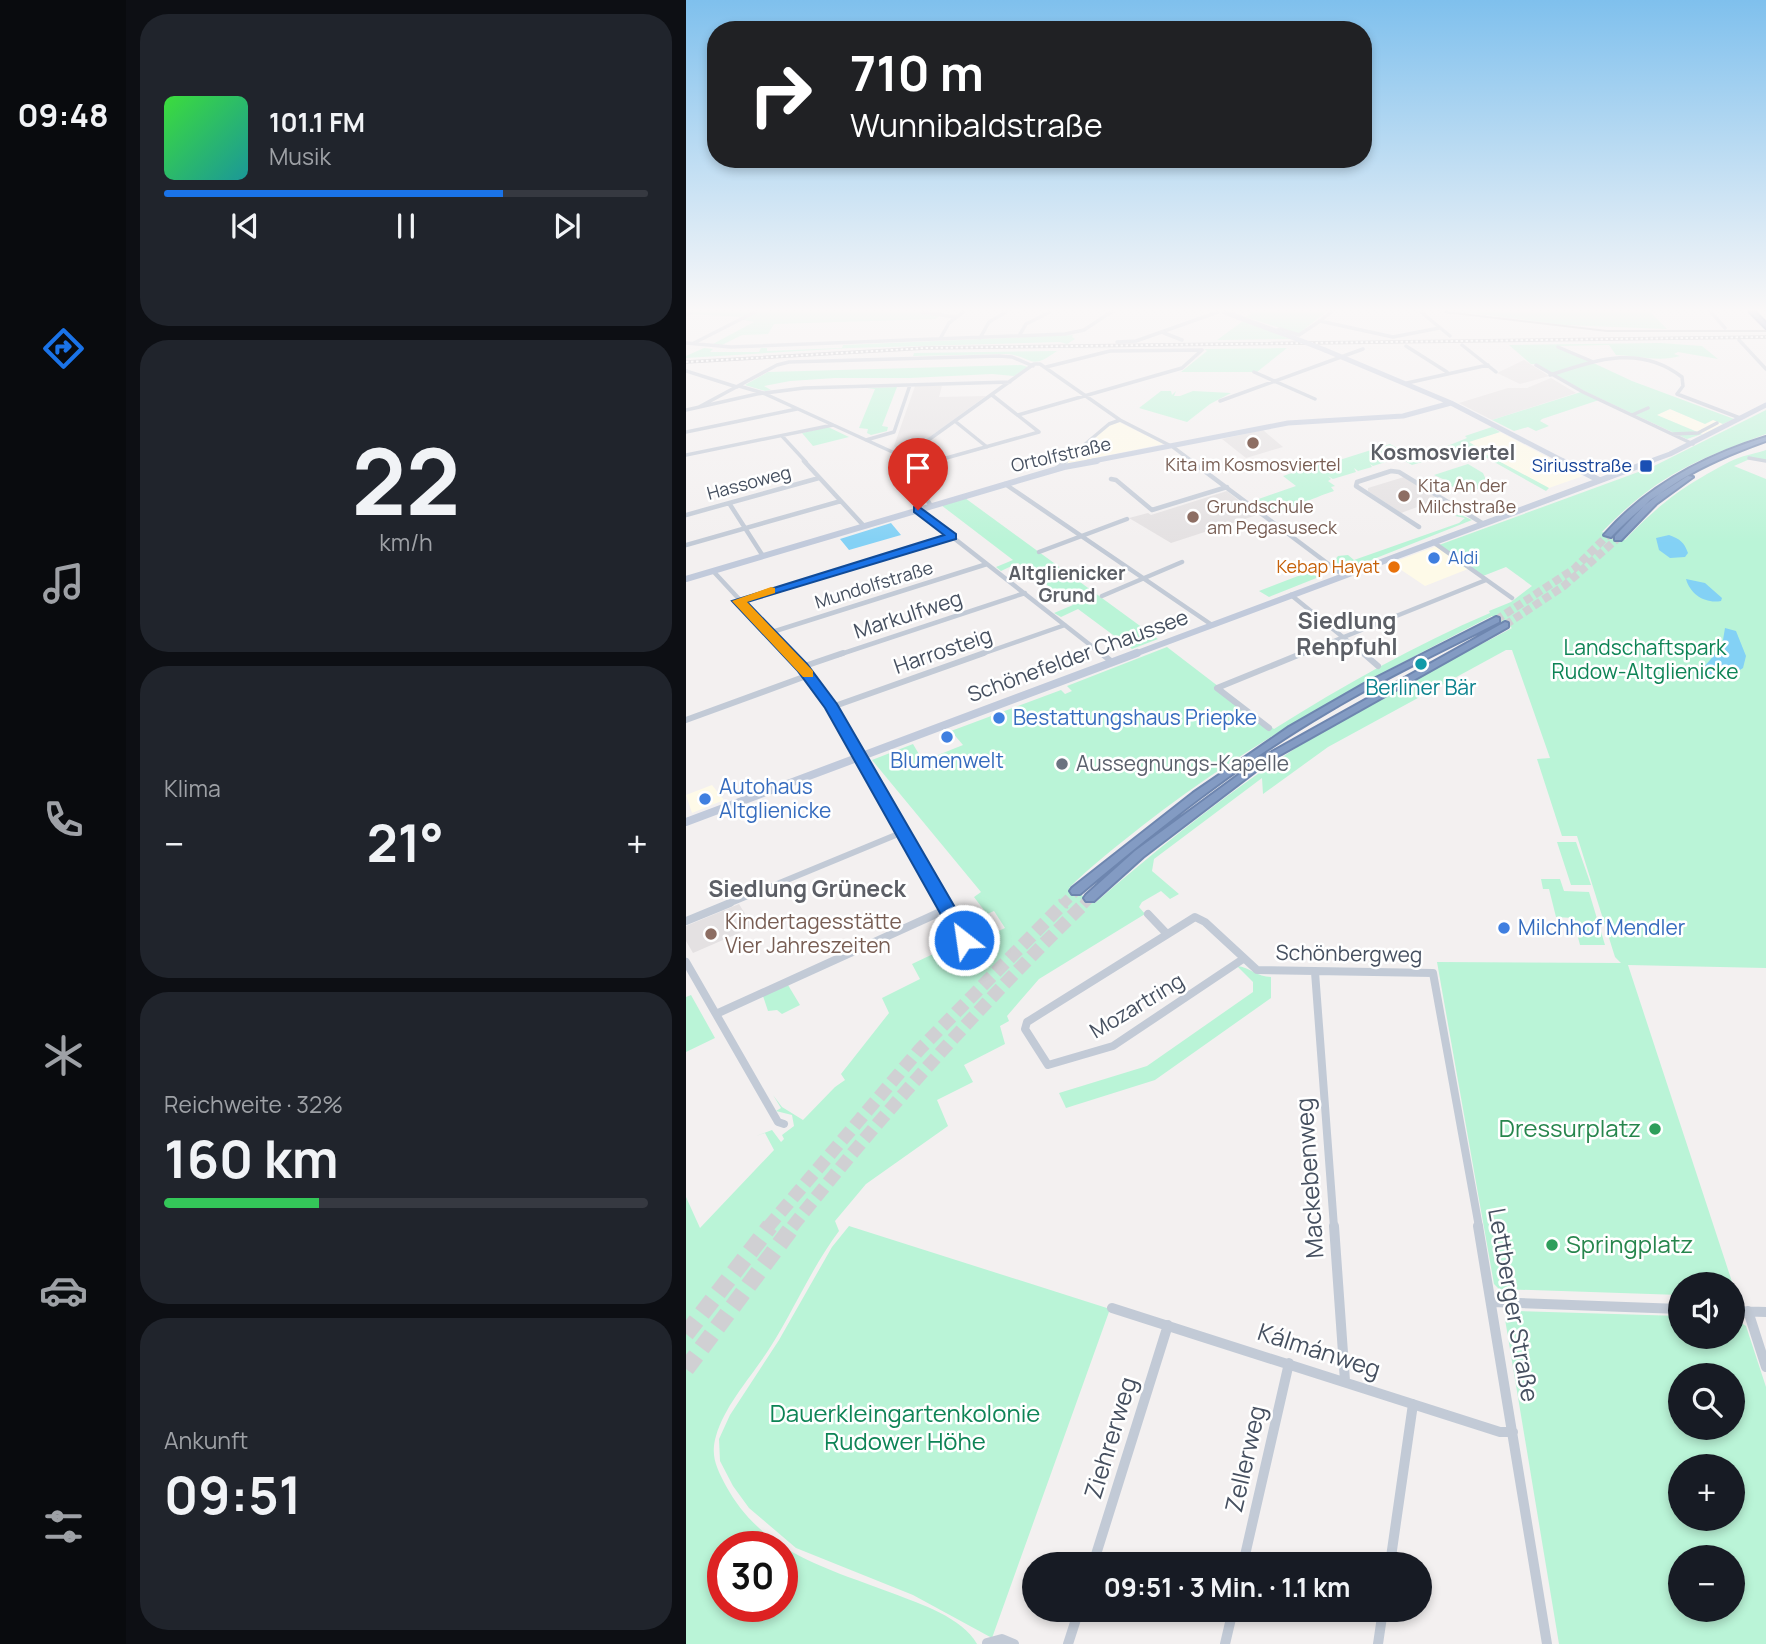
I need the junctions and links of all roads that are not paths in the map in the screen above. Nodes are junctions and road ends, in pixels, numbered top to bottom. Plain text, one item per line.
1 (735, 389) edge
2 (745, 389) edge
3 (810, 389) edge
4 (910, 389) edge
5 (1001, 389) edge
6 (1075, 389) edge
7 (1113, 389) edge
8 (1254, 389) edge
9 (1292, 389) edge
10 (1420, 389) edge
11 (1578, 389) edge
12 (1681, 389) edge
13 (763, 393) junction
14 (992, 395) junction
15 (1086, 397) junction
16 (1315, 399) dead end
17 (1220, 401) dead end
18 (1451, 403) junction
19 (1766, 404) edge
20 (699, 407) junction
21 (1648, 408) dead end
22 (798, 409) junction
23 (686, 410) edge
24 (1018, 415) junction
25 (1632, 415) junction
26 (1740, 418) junction
27 (1120, 420) junction
28 (956, 422) junction
29 (1717, 423) dead end
30 (833, 425) junction
31 (686, 432) edge
32 (1672, 434) junction
33 (782, 436) junction
34 (1766, 438) edge
35 (866, 440) junction
36 (1693, 444) junction
37 (1766, 446) edge
38 (987, 447) junction
39 (1173, 447) junction
40 (686, 456) edge
41 (902, 458) junction
42 (1749, 458) dead end
43 (1766, 461) edge
44 (909, 469) junction
45 (1056, 469) junction
46 (819, 478) junction
47 (1111, 479) dead end
48 (1599, 480) junction
49 (1005, 484) junction
50 (1227, 487) junction
51 (841, 501) junction
52 (729, 503) junction
53 (931, 506) junction
54 (918, 510) junction
55 (686, 515) edge
56 (1127, 519) dead end
57 (1482, 523) junction
58 (864, 526) junction
59 (1419, 527) dead end
60 (745, 529) junction
61 (1608, 535) tunnel mouth
62 (1081, 536) junction
63 (952, 537) junction
64 (1618, 538) tunnel mouth
65 (1433, 542) junction
66 (686, 545) edge
67 (1039, 552) dead end
68 (763, 556) junction
69 (1182, 562) dead end
70 (987, 564) junction
71 (713, 571) junction
72 (1343, 575) junction
73 (1143, 578) junction
74 (686, 579) edge
75 (1486, 580) junction
76 (1025, 593) junction
77 (1291, 595) junction
78 (1102, 596) dead end
79 (1512, 598) dead end
80 (738, 601) junction
81 (1065, 625) junction
82 (1212, 625) junction
83 (769, 633) junction
84 (1343, 637) junction
85 (1112, 662) junction
86 (1378, 666) dead end
87 (802, 667) junction
88 (808, 675) junction
89 (832, 707) junction
90 (686, 720) edge
91 (1269, 728) dead end
92 (861, 757) junction
93 (686, 822) edge
94 (903, 832) junction
95 (1076, 891) tunnel mouth
96 (1090, 898) tunnel mouth
97 (947, 909) junction
98 (1148, 914) dead end
99 (686, 922) edge
100 (1167, 934) junction
101 (964, 940) dead end
102 (1243, 959) junction
103 (686, 962) edge
104 (1265, 971) joint
105 (1315, 972) junction
106 (1433, 973) joint
107 (716, 1014) junction
108 (784, 1125) dead end
109 (1492, 1302) junction
110 (1112, 1308) dead end
111 (1668, 1309) edge
112 (1748, 1311) joint
113 (1766, 1312) edge
114 (1168, 1325) junction
115 (1289, 1363) junction
116 (1766, 1367) edge
117 (1345, 1381) junction
118 (1413, 1404) junction
119 (1513, 1432) junction
120 (1097, 1552) edge
121 (1246, 1552) edge
122 (1392, 1552) edge
123 (1075, 1622) edge
124 (1230, 1622) edge
125 (1381, 1622) edge
126 (987, 1643) edge
127 (1014, 1644) edge
128 (1068, 1644) edge
129 (1225, 1644) edge
130 (1378, 1644) edge
131 (1547, 1644) edge

1 - 20 street
2 - 13 street
3 - 13 street
4 - 35 street
5 - 14 street
6 - 15 street
7 - 15 street
8 - 17 street
9 - 16 street
10 - 18 street
11 - 25 street
12 - 26 street
13 - 20 street
13 - 22 street
14 - 24 street
14 - 28 street
15 - 24 street
15 - 27 street
18 - 39 street, Ortolfstraße
18 - 48 street
19 - 26 street, Schönefelder Chaussee
20 - 23 street
21 - 25 street
22 - 30 street
22 - 31 street
24 - 38 street
25 - 32 street
26 - 36 street, Schönefelder Chaussee
27 - 39 street
27 - 45 street
28 - 38 street
28 - 41 street
29 - 32 street
30 - 33 street
30 - 35 street
32 - 36 street
33 - 40 street
33 - 46 street
34 - 61 highway
35 - 41 street
36 - 48 street, Schönefelder Chaussee
37 - 64 highway
38 - 44 street
39 - 45 street, Ortolfstraße
39 - 50 street
41 - 44 street
42 - 43 street
44 - 53 street
45 - 49 street, Ortolfstraße
46 - 51 street
46 - 52 street, Hassoweg
47 - 50 street
48 - 57 street, Schönefelder Chaussee
49 - 53 street, Ortolfstraße
49 - 62 street
50 - 72 street
51 - 58 street
51 - 60 street
52 - 55 street, Hassoweg
52 - 60 street
53 - 54 street, Ortolfstraße
54 - 58 street, Ortolfstraße
54 - 63 street
56 - 62 street
57 - 59 street
57 - 65 street, Schönefelder Chaussee
58 - 68 street, Ortolfstraße
60 - 66 street
60 - 68 street
62 - 67 street
62 - 73 street
63 - 70 street
63 - 80 street
65 - 72 street, Schönefelder Chaussee
65 - 75 street
68 - 71 street, Ortolfstraße
69 - 73 street
70 - 76 street
70 - 83 street, Mundolfstraße
71 - 74 street, Ortolfstraße
71 - 80 street
72 - 77 street, Schönefelder Chaussee
73 - 78 street
73 - 82 street
75 - 79 street
75 - 84 street
76 - 81 street
76 - 87 street, Markulfweg
77 - 82 street, Schönefelder Chaussee
77 - 84 street
80 - 83 street
81 - 85 street
81 - 89 street, Harrosteig
82 - 85 street, Schönefelder Chaussee
83 - 87 street
84 - 86 street
84 - 91 street
85 - 92 main road, Schönefelder Chaussee
87 - 88 street
88 - 89 street
88 - 90 street
89 - 92 street
92 - 93 street, Schönefelder Chaussee
92 - 94 street
94 - 97 street
94 - 99 street
95 - 96 highway
97 - 101 street
97 - 107 street
98 - 100 street
100 - 102 street, Mozartring
100 - 102 street, Mozartring
102 - 104 street, Mozartring
103 - 107 street
104 - 105 street, Schönbergweg
105 - 106 street, Schönbergweg
105 - 117 street, Mackebenweg
106 - 109 street, Lettberger Straße
107 - 108 street
109 - 111 street
109 - 119 street, Lettberger Straße
110 - 114 street, Kálmánweg
112 - 113 street
112 - 116 street
114 - 115 street, Kálmánweg
114 - 120 street, Ziehrerweg
115 - 117 street, Kálmánweg
115 - 121 street, Zellerweg
117 - 118 street, Kálmánweg
118 - 119 street, Kálmánweg
118 - 122 street
119 - 131 street, Lettberger Straße
123 - 128 street
124 - 129 street
125 - 130 street
126 - 127 street

